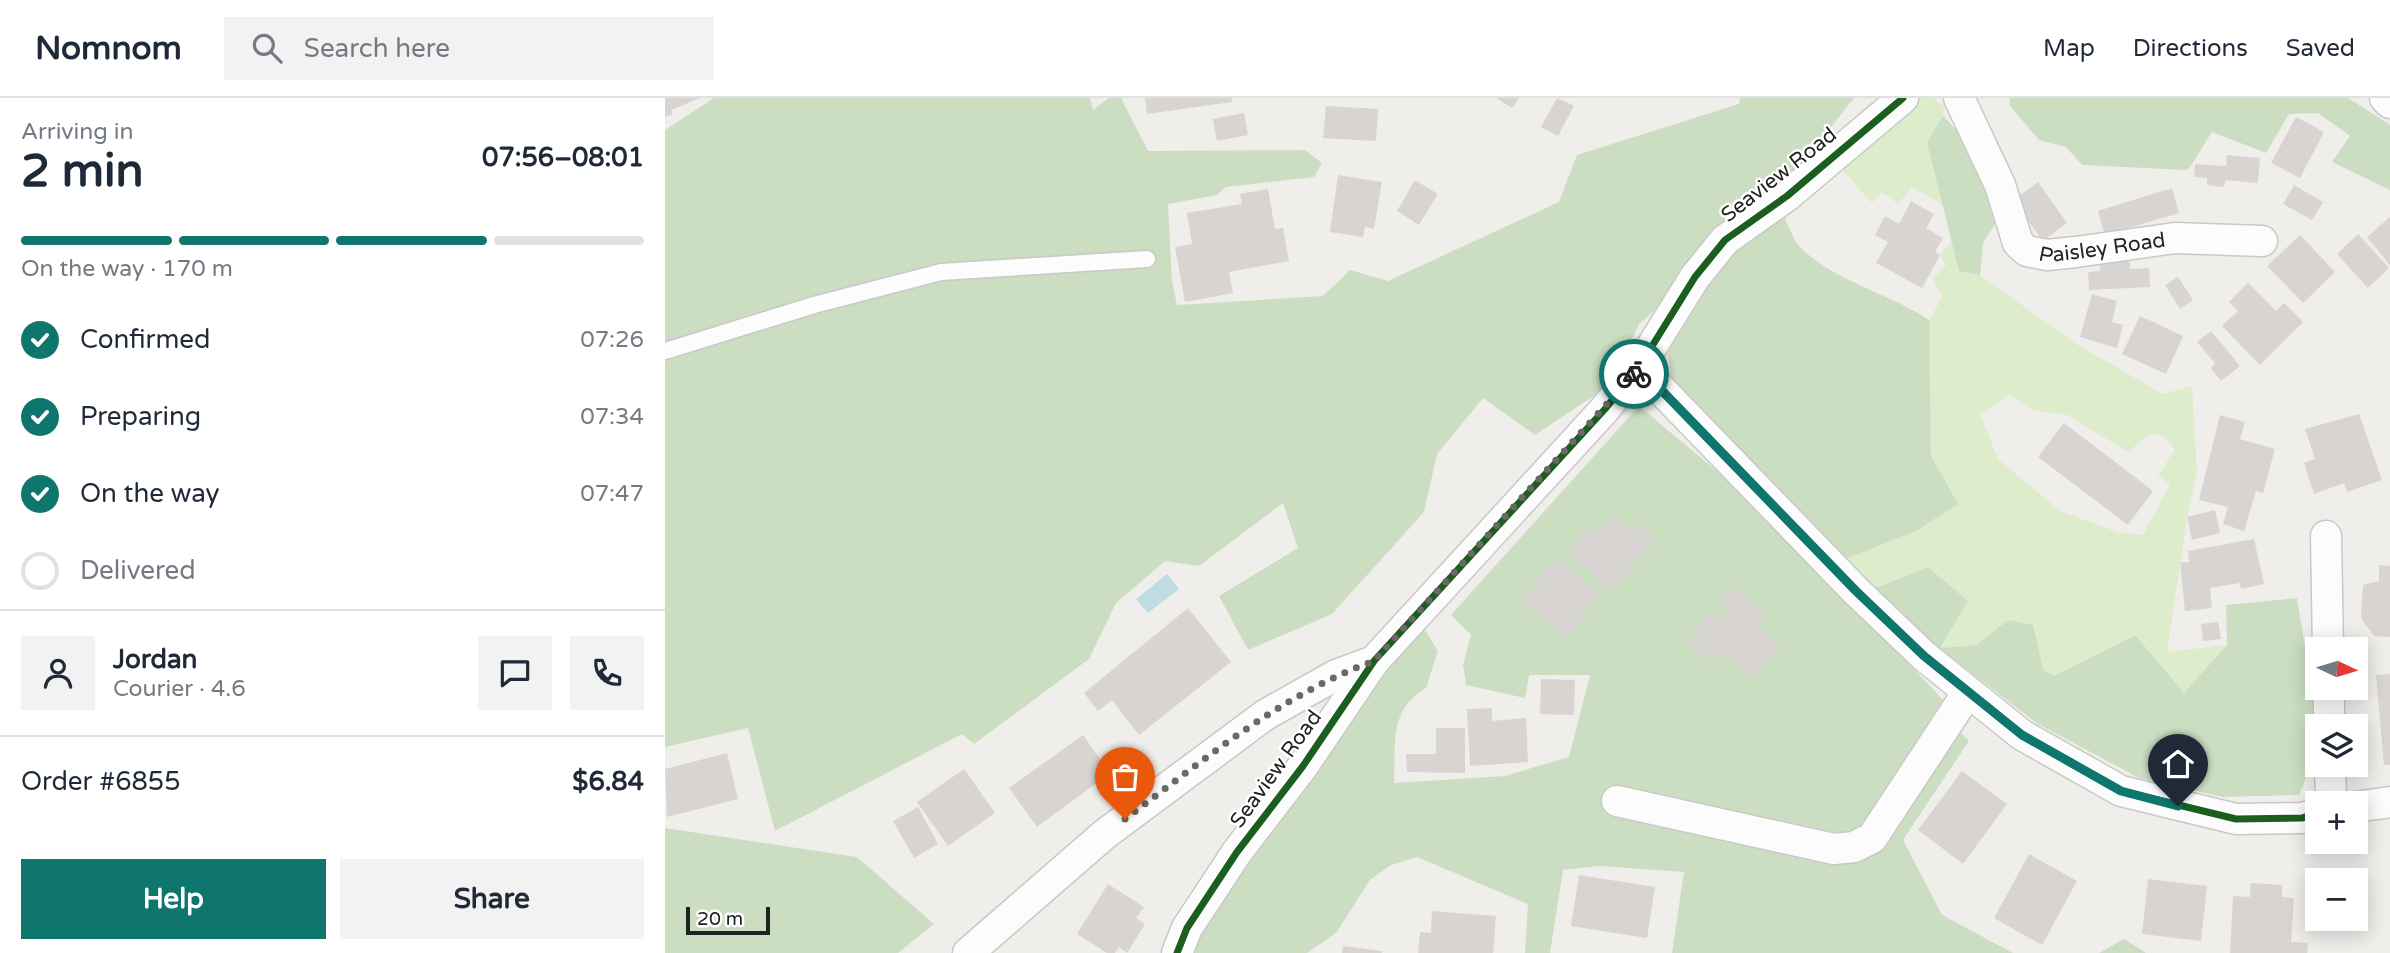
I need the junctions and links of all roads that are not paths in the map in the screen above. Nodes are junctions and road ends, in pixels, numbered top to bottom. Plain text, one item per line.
1 (1903, 98) edge
2 (1959, 98) edge
3 (2385, 98) edge
4 (2390, 103) edge
5 (2262, 242) dead end
6 (1147, 259) dead end
7 (665, 351) edge
8 (1639, 367) junction
9 (2326, 536) dead end
10 (2328, 637) edge
11 (1374, 661) junction
12 (1968, 692) junction
13 (1618, 801) dead end
14 (2390, 802) edge
15 (2368, 805) edge
16 (2305, 817) edge
17 (968, 953) edge
18 (1177, 953) edge

1 - 8 street, Seaview Road
2 - 5 street, Paisley Road
3 - 4 street
6 - 7 lane
8 - 11 street, Seaview Road
8 - 12 street
9 - 10 street
11 - 17 street
11 - 18 street, Seaview Road
12 - 13 street
12 - 16 street
14 - 15 street

